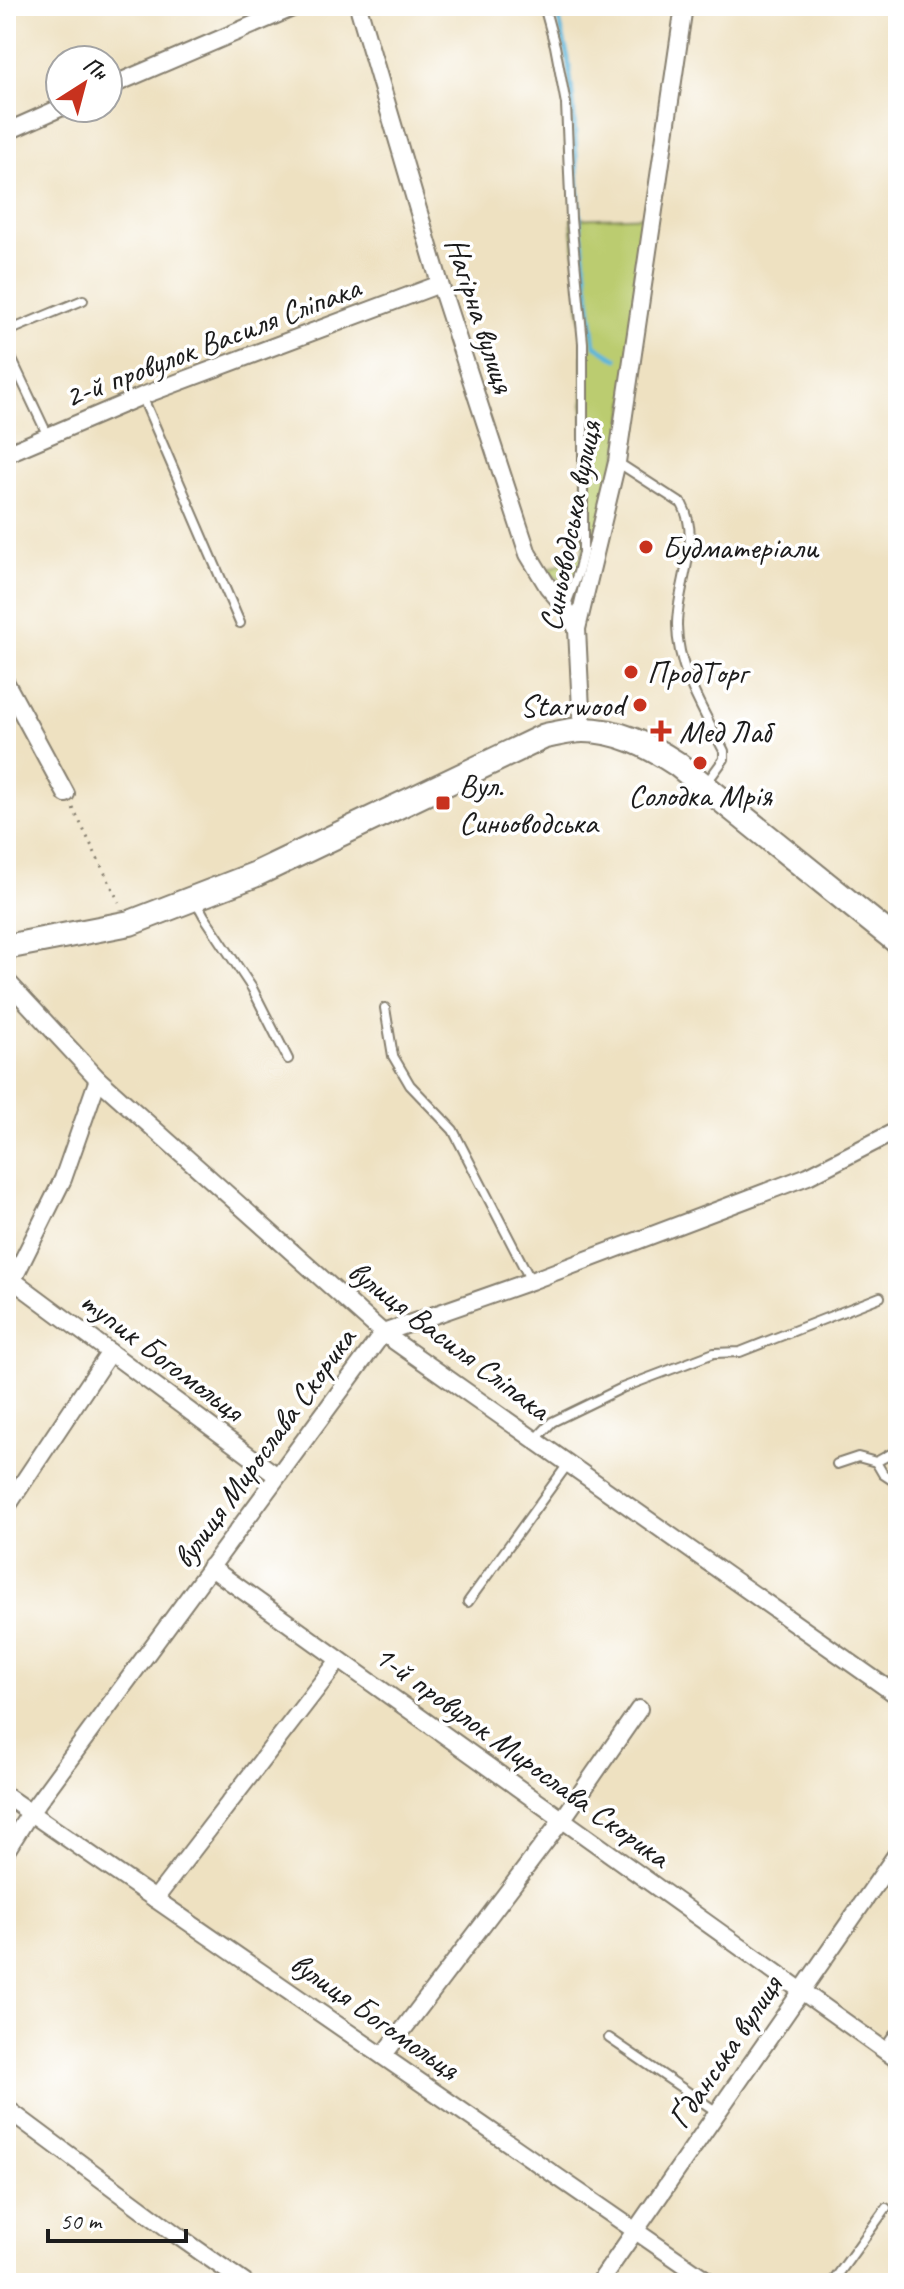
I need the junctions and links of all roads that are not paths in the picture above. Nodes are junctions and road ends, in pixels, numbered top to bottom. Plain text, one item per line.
1 (297, 6) edge
2 (358, 6) edge
3 (544, 6) edge
4 (684, 6) edge
5 (124, 80) edge
6 (44, 115) edge
7 (6, 132) edge
8 (440, 284) junction
9 (83, 300) dead end
10 (6, 332) edge
11 (6, 347) edge
12 (142, 396) junction
13 (48, 436) junction
14 (6, 454) edge
15 (617, 462) junction
16 (565, 607) junction
17 (240, 623) dead end
18 (577, 629) junction
19 (6, 683) edge
20 (582, 730) junction
21 (705, 785) junction
22 (66, 794) road end
23 (195, 898) junction
24 (898, 942) edge
25 (6, 947) edge
26 (6, 980) edge
27 (385, 1008) dead end
28 (288, 1059) dead end
29 (98, 1079) junction
30 (898, 1130) edge
31 (531, 1281) junction
32 (10, 1287) edge
33 (880, 1297) dead end
34 (383, 1333) junction
35 (110, 1352) junction
36 (534, 1441) junction
37 (898, 1450) edge
38 (876, 1462) junction
39 (568, 1464) junction
40 (837, 1464) dead end
41 (277, 1476) junction
42 (898, 1484) edge
43 (6, 1508) edge
44 (210, 1567) junction
45 (468, 1602) dead end
46 (339, 1660) junction
47 (898, 1696) edge
48 (639, 1709) dead end
49 (6, 1796) edge
50 (30, 1813) junction
51 (562, 1820) junction
52 (6, 1851) edge
53 (898, 1852) edge
54 (155, 1899) junction
55 (802, 1990) junction
56 (898, 2036) edge
57 (609, 2038) dead end
58 (383, 2056) junction
59 (892, 2056) edge
60 (6, 2108) edge
61 (717, 2112) junction
62 (886, 2208) dead end
63 (637, 2230) junction
64 (245, 2283) edge
65 (599, 2283) edge
66 (711, 2283) edge
67 (832, 2283) edge

1 - 5 street
2 - 8 street, Нагірна вулиця
3 - 16 lane
4 - 15 street, Синьоводська вулиця
6 - 7 street
8 - 12 street, 2-й провулок Василя Сліпака
8 - 16 street, Нагірна вулиця
9 - 10 lane
11 - 13 lane
12 - 13 street, 2-й провулок Василя Сліпака
12 - 17 lane
13 - 14 street, 2-й провулок Василя Сліпака
15 - 18 street, Синьоводська вулиця
15 - 21 lane
16 - 18 street, Нагірна вулиця
18 - 20 street, Синьоводська вулиця
19 - 22 street
20 - 21 street
20 - 23 street
21 - 24 street
23 - 25 street
23 - 28 lane
26 - 29 street, вулиця Василя Сліпака
27 - 31 lane
29 - 32 street
29 - 34 street, вулиця Василя Сліпака
30 - 31 street, вулиця Мирослава Скорика
31 - 34 street, вулиця Мирослава Скорика
32 - 35 street, тупик Богомольця
33 - 36 lane
34 - 36 street, вулиця Василя Сліпака
34 - 41 street, вулиця Мирослава Скорика
35 - 41 street, тупик Богомольця
35 - 43 street
36 - 39 street, вулиця Василя Сліпака
37 - 38 lane
38 - 40 lane
38 - 42 lane
39 - 45 lane
39 - 47 street, вулиця Василя Сліпака
41 - 44 street, вулиця Мирослава Скорика
44 - 46 street, 1-й провулок Мирослава Скорика
44 - 50 street, вулиця Мирослава Скорика
46 - 51 street, 1-й провулок Мирослава Скорика
46 - 54 street
48 - 51 street
49 - 50 street, вулиця Богомольця
50 - 52 street, вулиця Мирослава Скорика
50 - 54 street, вулиця Богомольця
51 - 55 street, 1-й провулок Мирослава Скорика
51 - 58 street
53 - 55 street, Ґданська вулиця
54 - 58 street, вулиця Богомольця
55 - 59 street, 1-й провулок Мирослава Скорика
55 - 61 street, Ґданська вулиця
56 - 59 street
57 - 61 lane
58 - 63 street, вулиця Богомольця
60 - 64 street
61 - 63 street, Ґданська вулиця
62 - 67 lane
63 - 65 street, Ґданська вулиця
63 - 66 street, вулиця Богомольця

